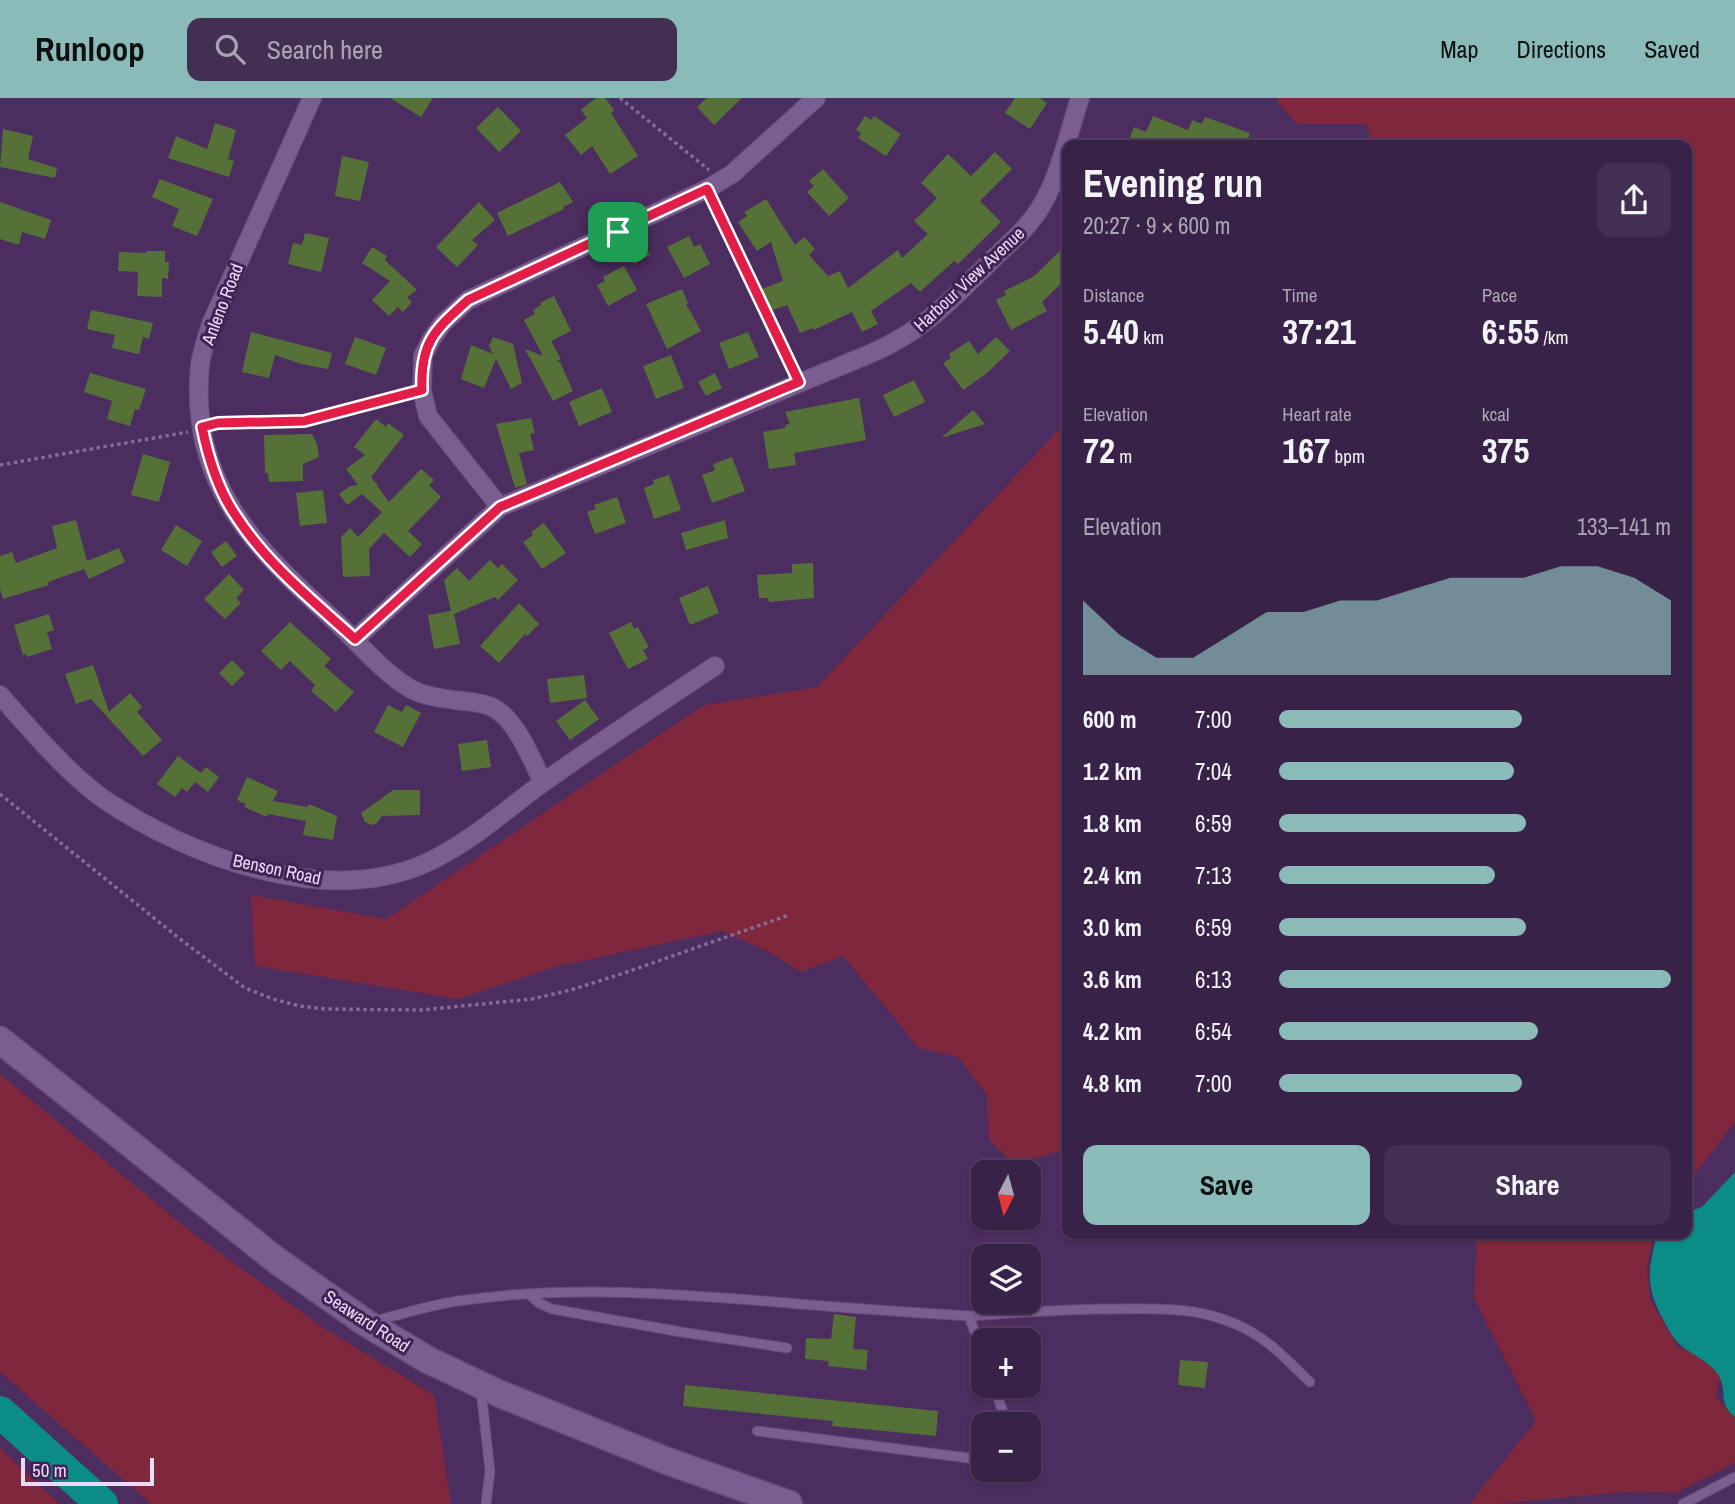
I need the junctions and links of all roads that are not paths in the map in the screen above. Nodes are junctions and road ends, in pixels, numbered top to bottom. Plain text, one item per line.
1 (312, 98) edge
2 (816, 98) edge
3 (1080, 98) edge
4 (1066, 140) edge
5 (1062, 153) edge
6 (500, 507) junction
7 (355, 639) junction
8 (715, 666) dead end
9 (0, 695) edge
10 (543, 783) junction
11 (0, 1040) edge
12 (530, 1295) junction
13 (969, 1316) junction
14 (366, 1324) junction
15 (973, 1328) edge
16 (787, 1348) dead end
17 (1310, 1382) dead end
18 (480, 1385) junction
19 (757, 1431) dead end
20 (971, 1458) edge
21 (1735, 1477) edge
22 (486, 1504) edge
23 (789, 1504) edge
24 (1683, 1504) edge

1 - 7 street, Anleno Road
2 - 6 street
3 - 4 street, Harbour View Avenue
5 - 6 street, Harbour View Avenue
6 - 7 street, Harbour View Avenue
7 - 10 street, Anleno Road
8 - 10 street, Benson Road
9 - 10 street, Benson Road
11 - 14 street, Seaward Road
12 - 13 lane
12 - 14 lane
12 - 16 lane
13 - 15 lane
13 - 17 lane
14 - 18 street, Seaward Road
18 - 22 lane
18 - 23 street, Seaward Road
19 - 20 lane
21 - 24 lane

